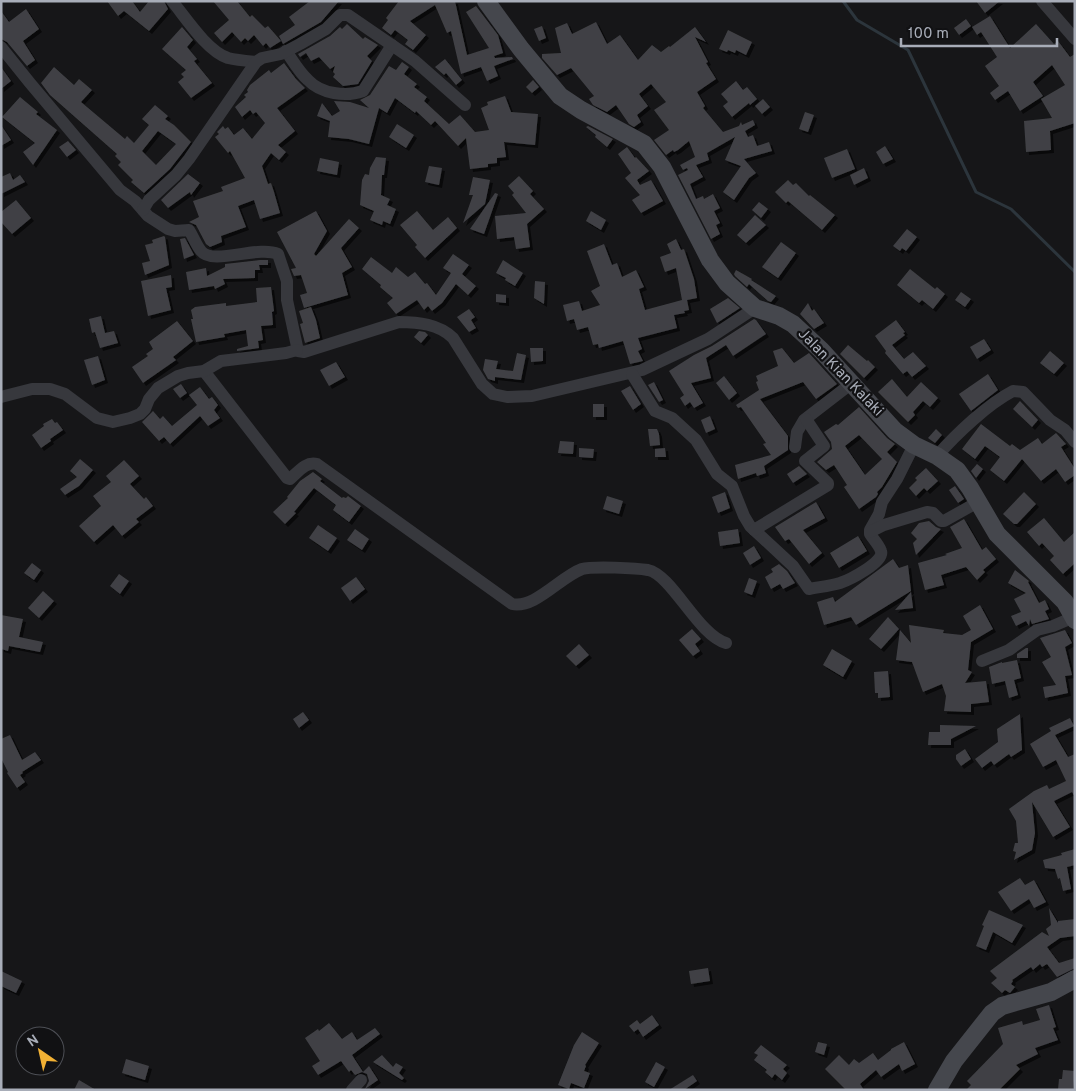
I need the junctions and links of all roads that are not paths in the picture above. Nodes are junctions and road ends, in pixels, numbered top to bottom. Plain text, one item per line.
1 (172, 1) edge
2 (486, 1) edge
3 (1042, 1) edge
4 (1075, 39) edge
5 (392, 45) junction
6 (1, 47) edge
7 (286, 52) junction
8 (256, 62) junction
9 (465, 105) dead end
10 (143, 210) junction
11 (755, 308) junction
12 (297, 350) junction
13 (204, 371) junction
14 (632, 374) junction
15 (852, 383) junction
16 (1, 397) edge
17 (806, 419) junction
18 (1075, 442) edge
19 (914, 445) junction
20 (795, 447) dead end
21 (937, 456) junction
22 (978, 502) junction
23 (754, 530) junction
24 (870, 532) junction
25 (1074, 619) edge
26 (726, 643) dead end
27 (984, 658) dead end
28 (1075, 979) edge
29 (361, 1080) dead end
30 (352, 1090) edge
31 (937, 1090) edge

1 - 8 street
2 - 11 street, Jalan Kian Kalaki
3 - 4 street
5 - 7 street
5 - 7 street
5 - 9 street
6 - 10 street
7 - 8 street
8 - 10 street
10 - 12 street
11 - 14 street
11 - 15 street, Jalan Kian Kalaki
12 - 13 street
12 - 14 street
13 - 16 street
13 - 26 street
14 - 23 street
15 - 17 street
15 - 19 street, Jalan Kian Kalaki
17 - 20 street
17 - 23 street
18 - 21 street
19 - 21 street, Jalan Kian Kalaki
19 - 24 street
21 - 22 street, Jalan Kian Kalaki
22 - 24 street
22 - 25 street, Jalan Kian Kalaki
23 - 24 street
25 - 27 street
28 - 31 street
29 - 30 street

